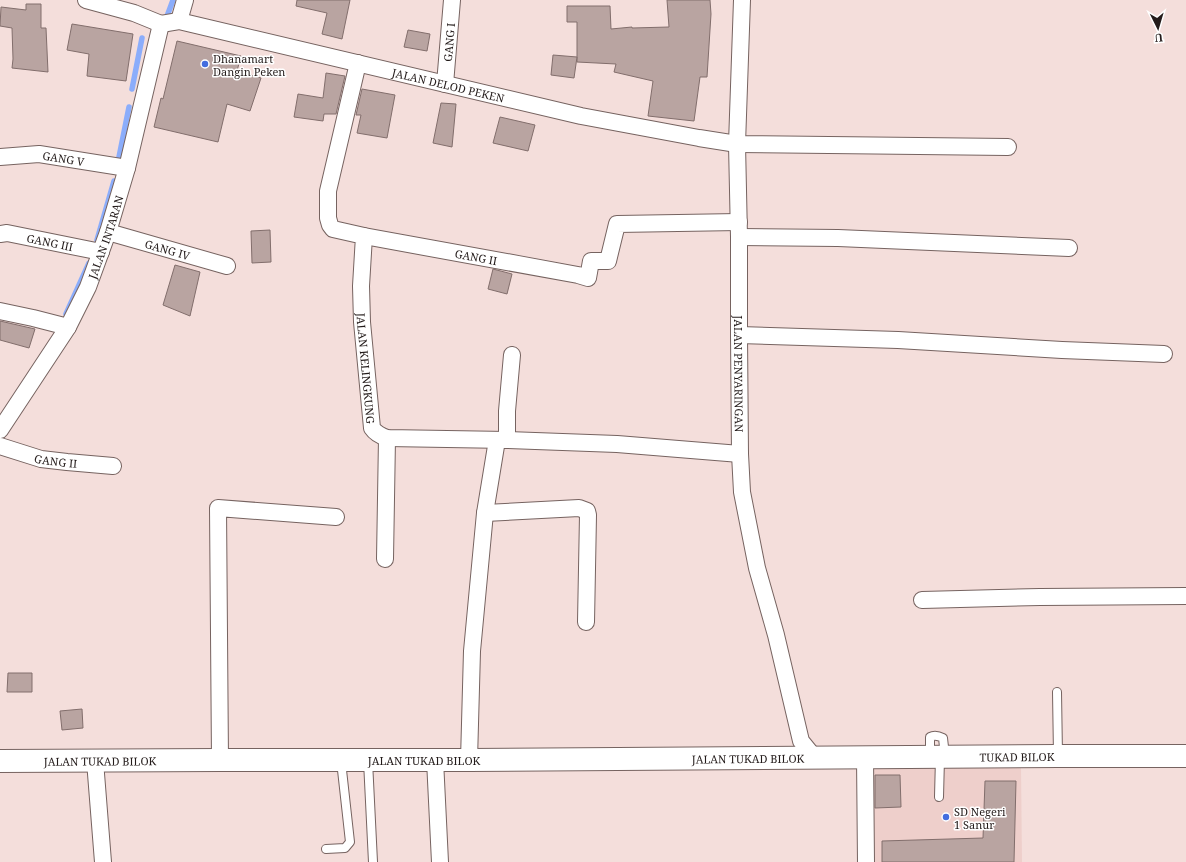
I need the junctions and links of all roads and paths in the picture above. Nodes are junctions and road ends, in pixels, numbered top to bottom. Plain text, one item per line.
1 (86, 0) edge
2 (185, 0) edge
3 (452, 0) edge
4 (742, 0) edge
5 (179, 21) junction
6 (161, 24) junction
7 (358, 63) junction
8 (445, 84) junction
9 (737, 144) junction
10 (1008, 147) dead end
11 (0, 157) edge
12 (127, 168) junction
13 (739, 230) junction
14 (108, 232) junction
15 (0, 234) edge
16 (364, 236) junction
17 (1069, 248) dead end
18 (101, 252) junction
19 (227, 266) dead end
20 (0, 311) edge
21 (68, 327) junction
22 (739, 335) junction
23 (1164, 354) dead end
24 (512, 355) dead end
25 (0, 430) edge
26 (387, 438) junction
27 (502, 440) junction
28 (0, 446) edge
29 (740, 454) junction
30 (113, 466) dead end
31 (485, 513) junction
32 (336, 517) dead end
33 (385, 559) dead end
34 (1186, 596) edge
35 (922, 600) dead end
36 (586, 622) dead end
37 (1057, 692) dead end
38 (803, 752) junction
39 (1058, 756) junction
40 (1186, 756) edge
41 (858, 757) junction
42 (938, 757) junction
43 (220, 760) junction
44 (341, 760) junction
45 (368, 760) junction
46 (435, 760) junction
47 (469, 760) junction
48 (0, 761) edge
49 (95, 761) junction
50 (939, 797) dead end
51 (326, 849) dead end
52 (103, 862) edge
53 (373, 862) edge
54 (440, 862) edge
55 (866, 862) edge

1 - 6 street
2 - 5 street
3 - 8 street, GANG I
4 - 9 street, JALAN PENYARINGAN
5 - 6 street, JALAN DELOD PEKEN
5 - 7 street, JALAN DELOD PEKEN
6 - 12 street, JALAN INTARAN
7 - 8 street, JALAN DELOD PEKEN
7 - 16 street
8 - 9 street, JALAN DELOD PEKEN
9 - 10 street, JALAN DELOD PEKEN
9 - 13 street, JALAN PENYARINGAN
11 - 12 street, GANG V
12 - 14 street, JALAN INTARAN
13 - 16 street, GANG II
13 - 17 street
13 - 22 street, JALAN PENYARINGAN
14 - 18 street, JALAN INTARAN
14 - 19 street, GANG IV
15 - 18 street, GANG III
16 - 26 street, JALAN KELINGKUNG
18 - 21 street, JALAN INTARAN
20 - 21 street
21 - 25 street, JALAN INTARAN
22 - 23 street
22 - 29 street, JALAN PENYARINGAN
24 - 27 street
26 - 27 street
26 - 33 street
27 - 29 street
27 - 31 street
28 - 30 street, GANG II
29 - 38 street, JALAN PENYARINGAN
31 - 36 street
31 - 47 street
32 - 43 street
34 - 35 street
37 - 39 lane
38 - 41 street, JALAN TUKAD BILOK
38 - 47 street, JALAN TUKAD BILOK
39 - 40 street, TUKAD BILOK
39 - 42 street, TUKAD BILOK
41 - 42 street, TUKAD BILOK
41 - 55 street
42 - 50 lane
43 - 44 street, JALAN TUKAD BILOK
43 - 49 street, JALAN TUKAD BILOK
44 - 45 street, JALAN TUKAD BILOK
44 - 51 lane
45 - 46 street, JALAN TUKAD BILOK
45 - 53 lane
46 - 47 street, JALAN TUKAD BILOK
46 - 54 street
48 - 49 street, JALAN TUKAD BILOK
49 - 52 street

